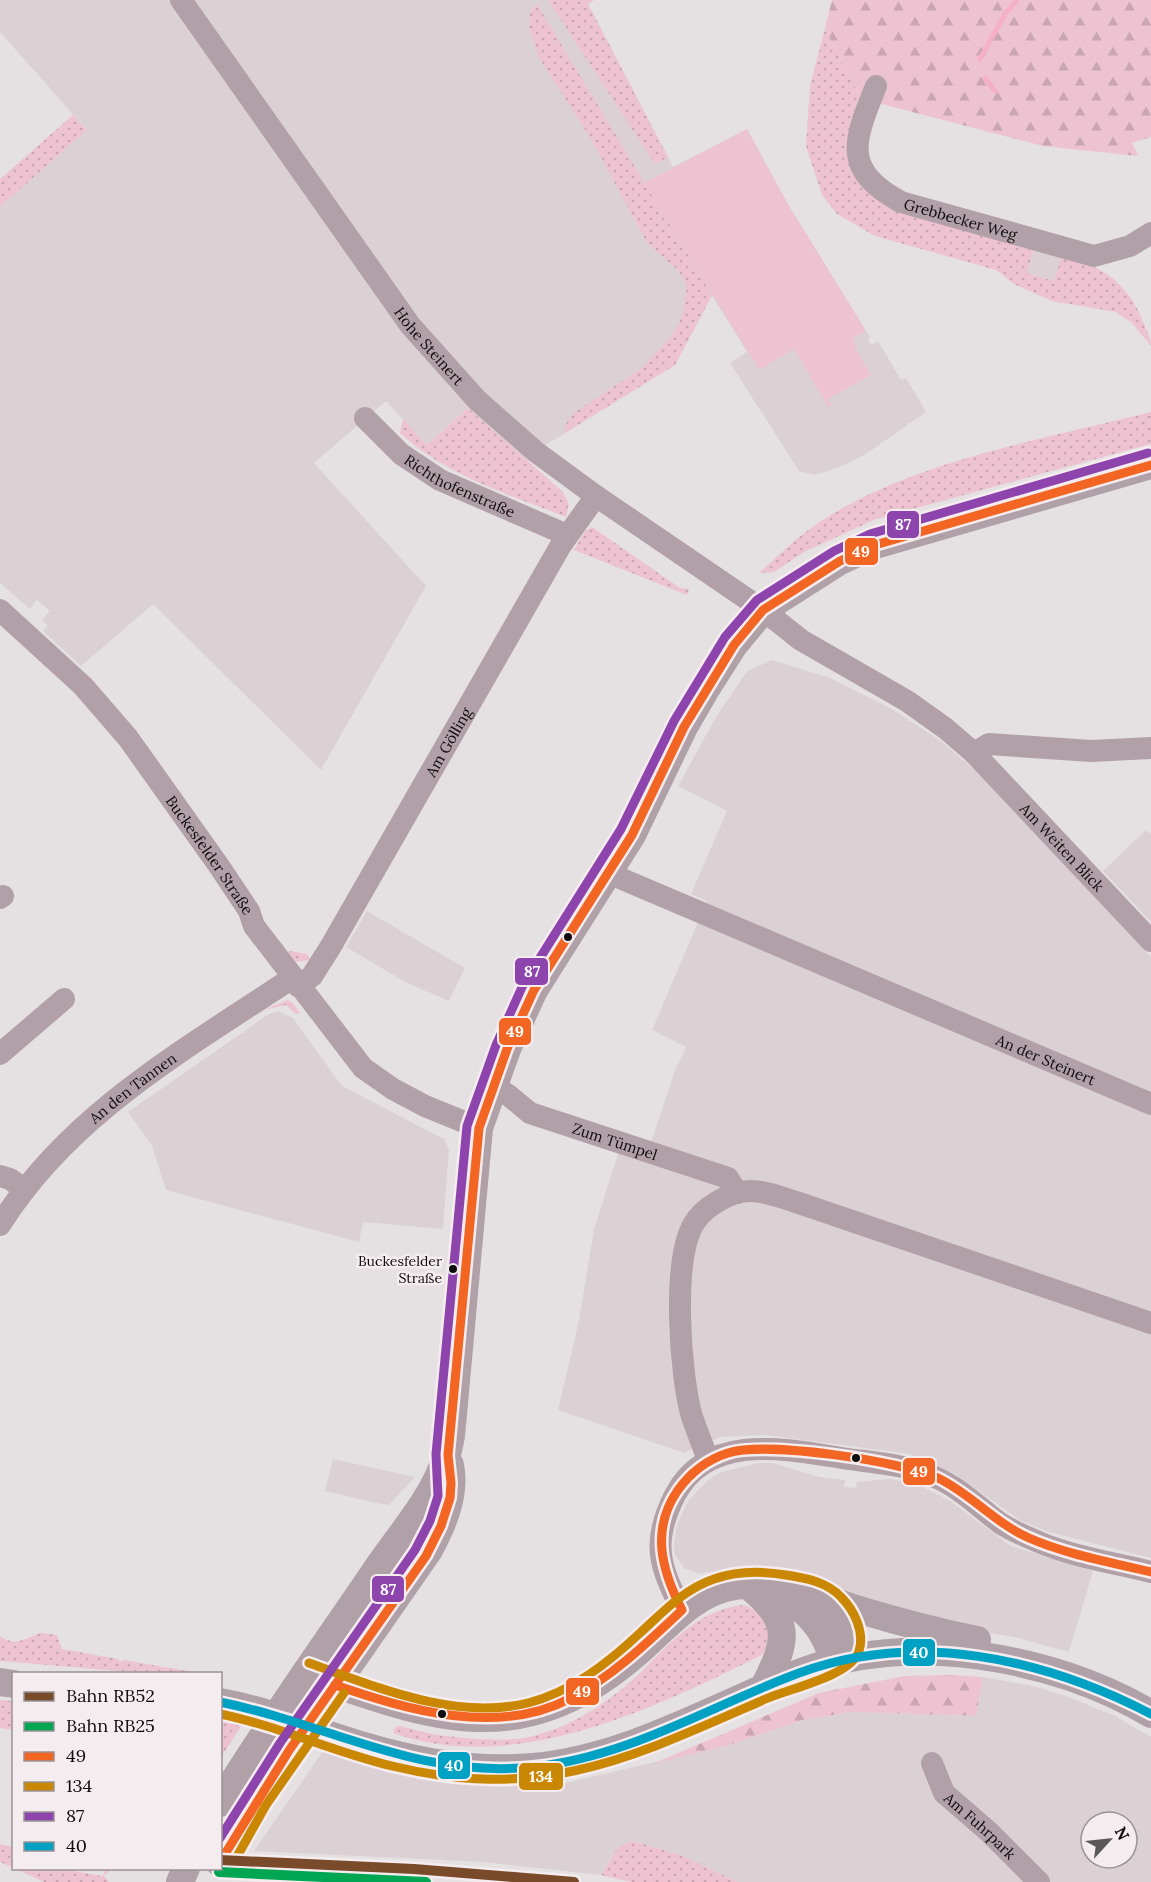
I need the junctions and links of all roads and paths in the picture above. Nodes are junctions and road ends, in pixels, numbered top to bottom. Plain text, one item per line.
1 (181, 0) edge
2 (876, 86) dead end
3 (1151, 233) edge
4 (364, 418) dead end
5 (1151, 465) edge
6 (596, 496) junction
7 (567, 535) junction
8 (0, 610) edge
9 (763, 610) junction
10 (1151, 748) edge
11 (974, 753) junction
12 (608, 873) junction
13 (1151, 941) edge
14 (295, 982) junction
15 (63, 999) dead end
16 (0, 1054) edge
17 (493, 1088) junction
18 (1151, 1104) edge
19 (479, 1128) junction
20 (0, 1176) edge
21 (24, 1190) junction
22 (737, 1192) junction
23 (0, 1225) edge
24 (1151, 1323) edge
25 (448, 1455) junction
26 (708, 1460) junction
27 (1151, 1572) edge
28 (761, 1586) junction
29 (828, 1600) junction
30 (682, 1610) junction
31 (836, 1660) junction
32 (1088, 1682) junction
33 (297, 1684) junction
34 (764, 1687) junction
35 (328, 1695) junction
36 (222, 1702) edge
37 (1151, 1714) edge
38 (932, 1763) dead end
39 (222, 1800) edge
40 (222, 1859) edge
41 (1039, 1882) edge

1 - 6 street, Hohe Steinert
2 - 3 street, Grebbecker Weg
4 - 7 street, Richthofenstraße
5 - 9 main road
6 - 7 street, Am Gölling
6 - 9 street, Hohe Steinert
7 - 14 street, Am Gölling
8 - 14 street, Buckesfelder Straße
9 - 11 street, Am Weiten Blick
9 - 12 main road
10 - 11 street
11 - 13 street, Am Weiten Blick
12 - 17 main road
12 - 18 street, An der Steinert
14 - 19 street, Buckesfelder Straße
14 - 21 street, An den Tannen
15 - 16 street
17 - 19 main road
17 - 22 street, Zum Tümpel
19 - 25 main road
20 - 21 street
21 - 23 street, An den Tannen
22 - 24 street
22 - 26 street
25 - 33 main road
25 - 35 main road
26 - 27 street
26 - 30 street
28 - 29 main road
28 - 30 main road
28 - 31 main road
28 - 34 main road
29 - 31 main road
29 - 32 main road
30 - 35 main road
31 - 32 main road
31 - 34 main road
32 - 37 main road
33 - 35 main road
33 - 39 main road
34 - 36 main road
35 - 40 main road
38 - 41 street, Am Fuhrpark

